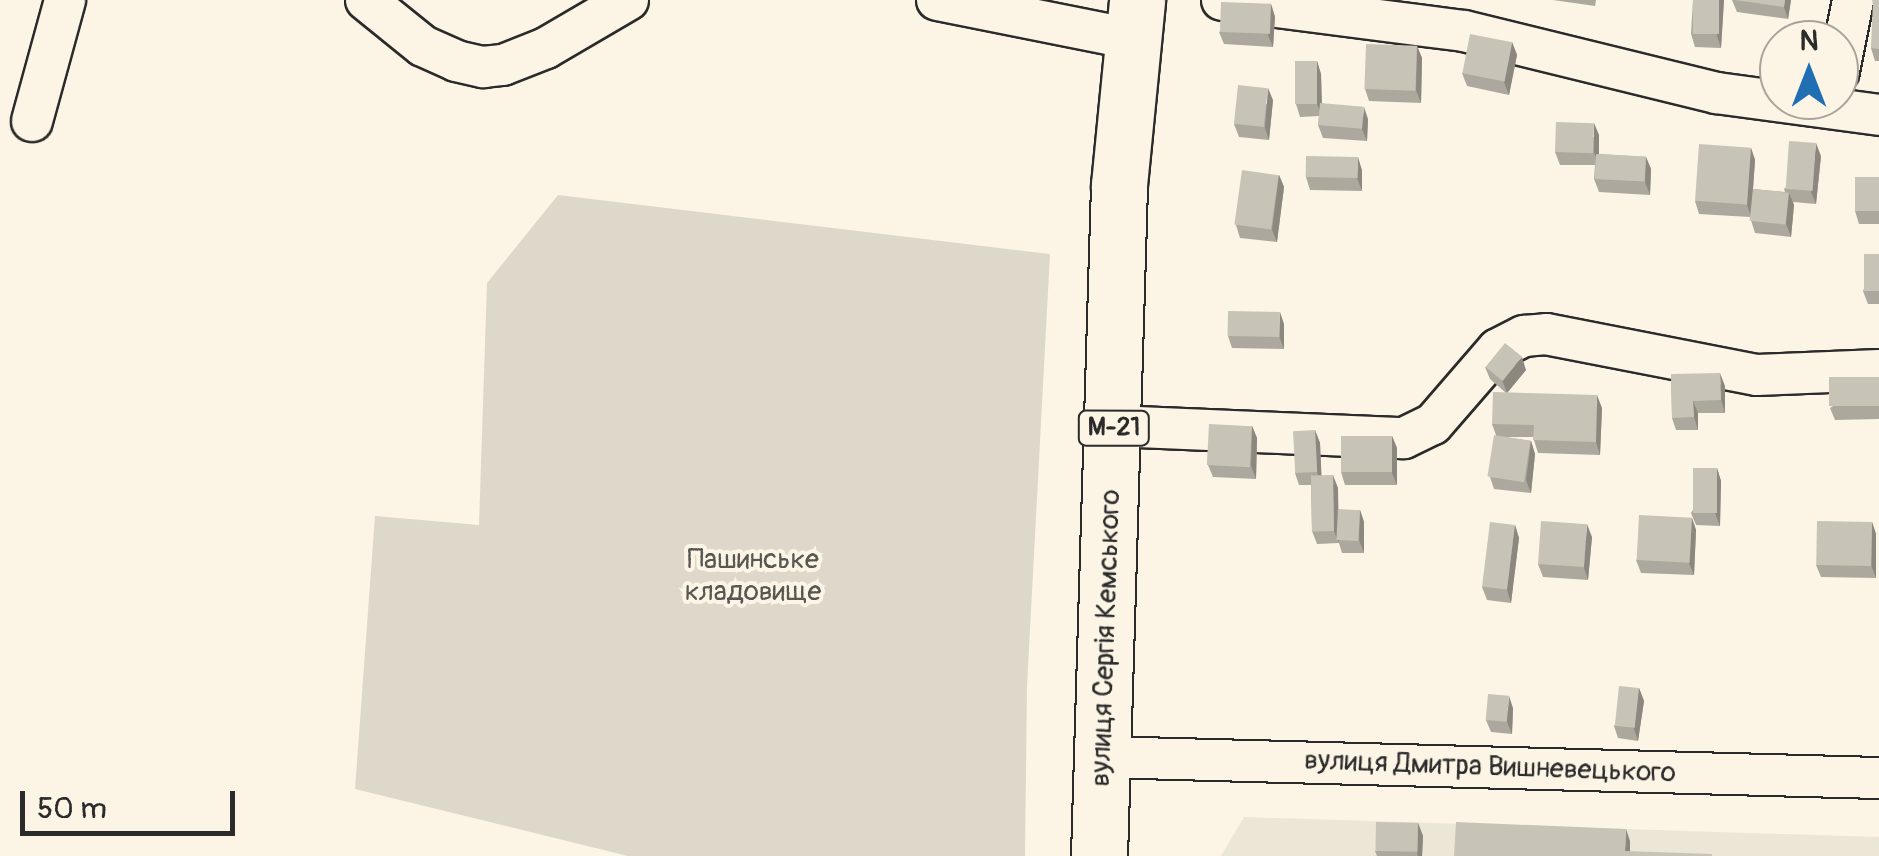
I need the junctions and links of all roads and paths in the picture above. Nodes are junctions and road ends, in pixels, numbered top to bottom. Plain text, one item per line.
1 (65, 0) edge
2 (366, 0) edge
3 (628, 0) edge
4 (936, 0) edge
5 (1222, 0) edge
6 (1134, 20) edge
7 (1759, 93) edge
8 (32, 121) dead end
9 (1879, 370) edge
10 (1114, 426) junction
11 (1102, 757) junction
12 (1879, 778) edge
13 (1099, 856) edge

1 - 8 street
2 - 3 street
4 - 6 street
5 - 7 street
6 - 10 highway, вулиця Сергія Кемського / М-21
9 - 10 street
10 - 11 highway, вулиця Сергія Кемського / М-21
11 - 12 street, вулиця Дмитра Вишневецького
11 - 13 highway, вулиця Сергія Кемського / М-21

